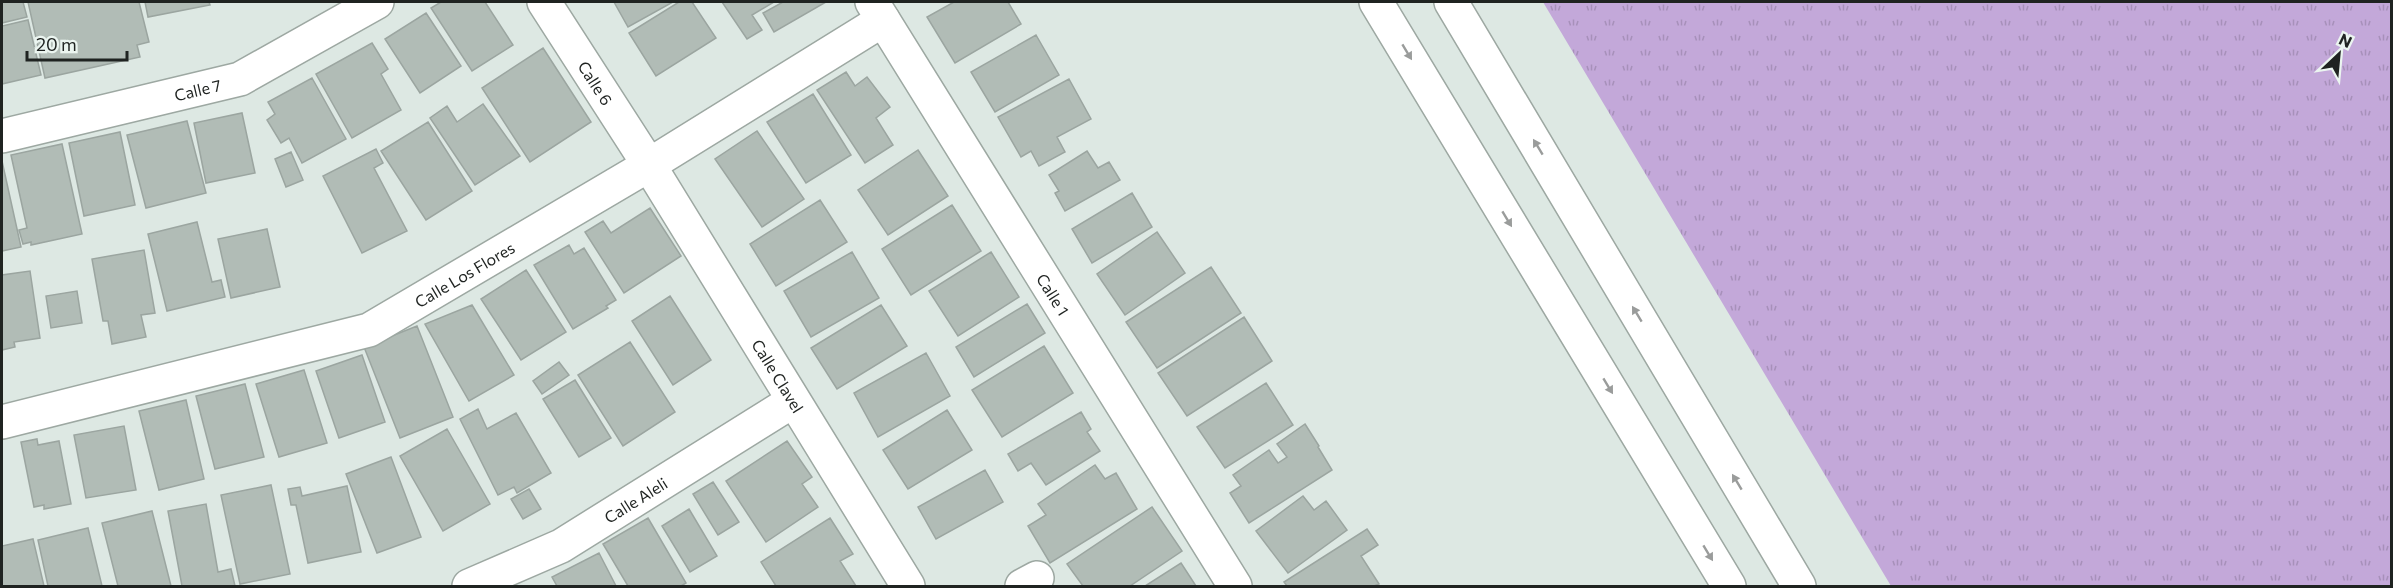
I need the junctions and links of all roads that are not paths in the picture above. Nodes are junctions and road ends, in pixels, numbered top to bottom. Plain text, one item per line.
1 (377, 2) edge
2 (544, 2) edge
3 (1376, 2) edge
4 (1452, 2) edge
5 (878, 11) edge
6 (2, 136) edge
7 (649, 165) junction
8 (793, 401) junction
9 (2, 422) edge
10 (469, 586) edge
11 (908, 586) edge
12 (1235, 586) edge
13 (1729, 586) edge
14 (1799, 586) edge

1 - 6 street, Calle 7
2 - 7 street, Calle 6
3 -> 13 street
14 -> 4 street
5 - 7 street, Calle Los Flores
5 - 12 street, Calle 1
7 - 8 street, Calle Clavel
7 - 9 street, Calle Los Flores
8 - 10 street, Calle Aleli
8 - 11 street, Calle Clavel

